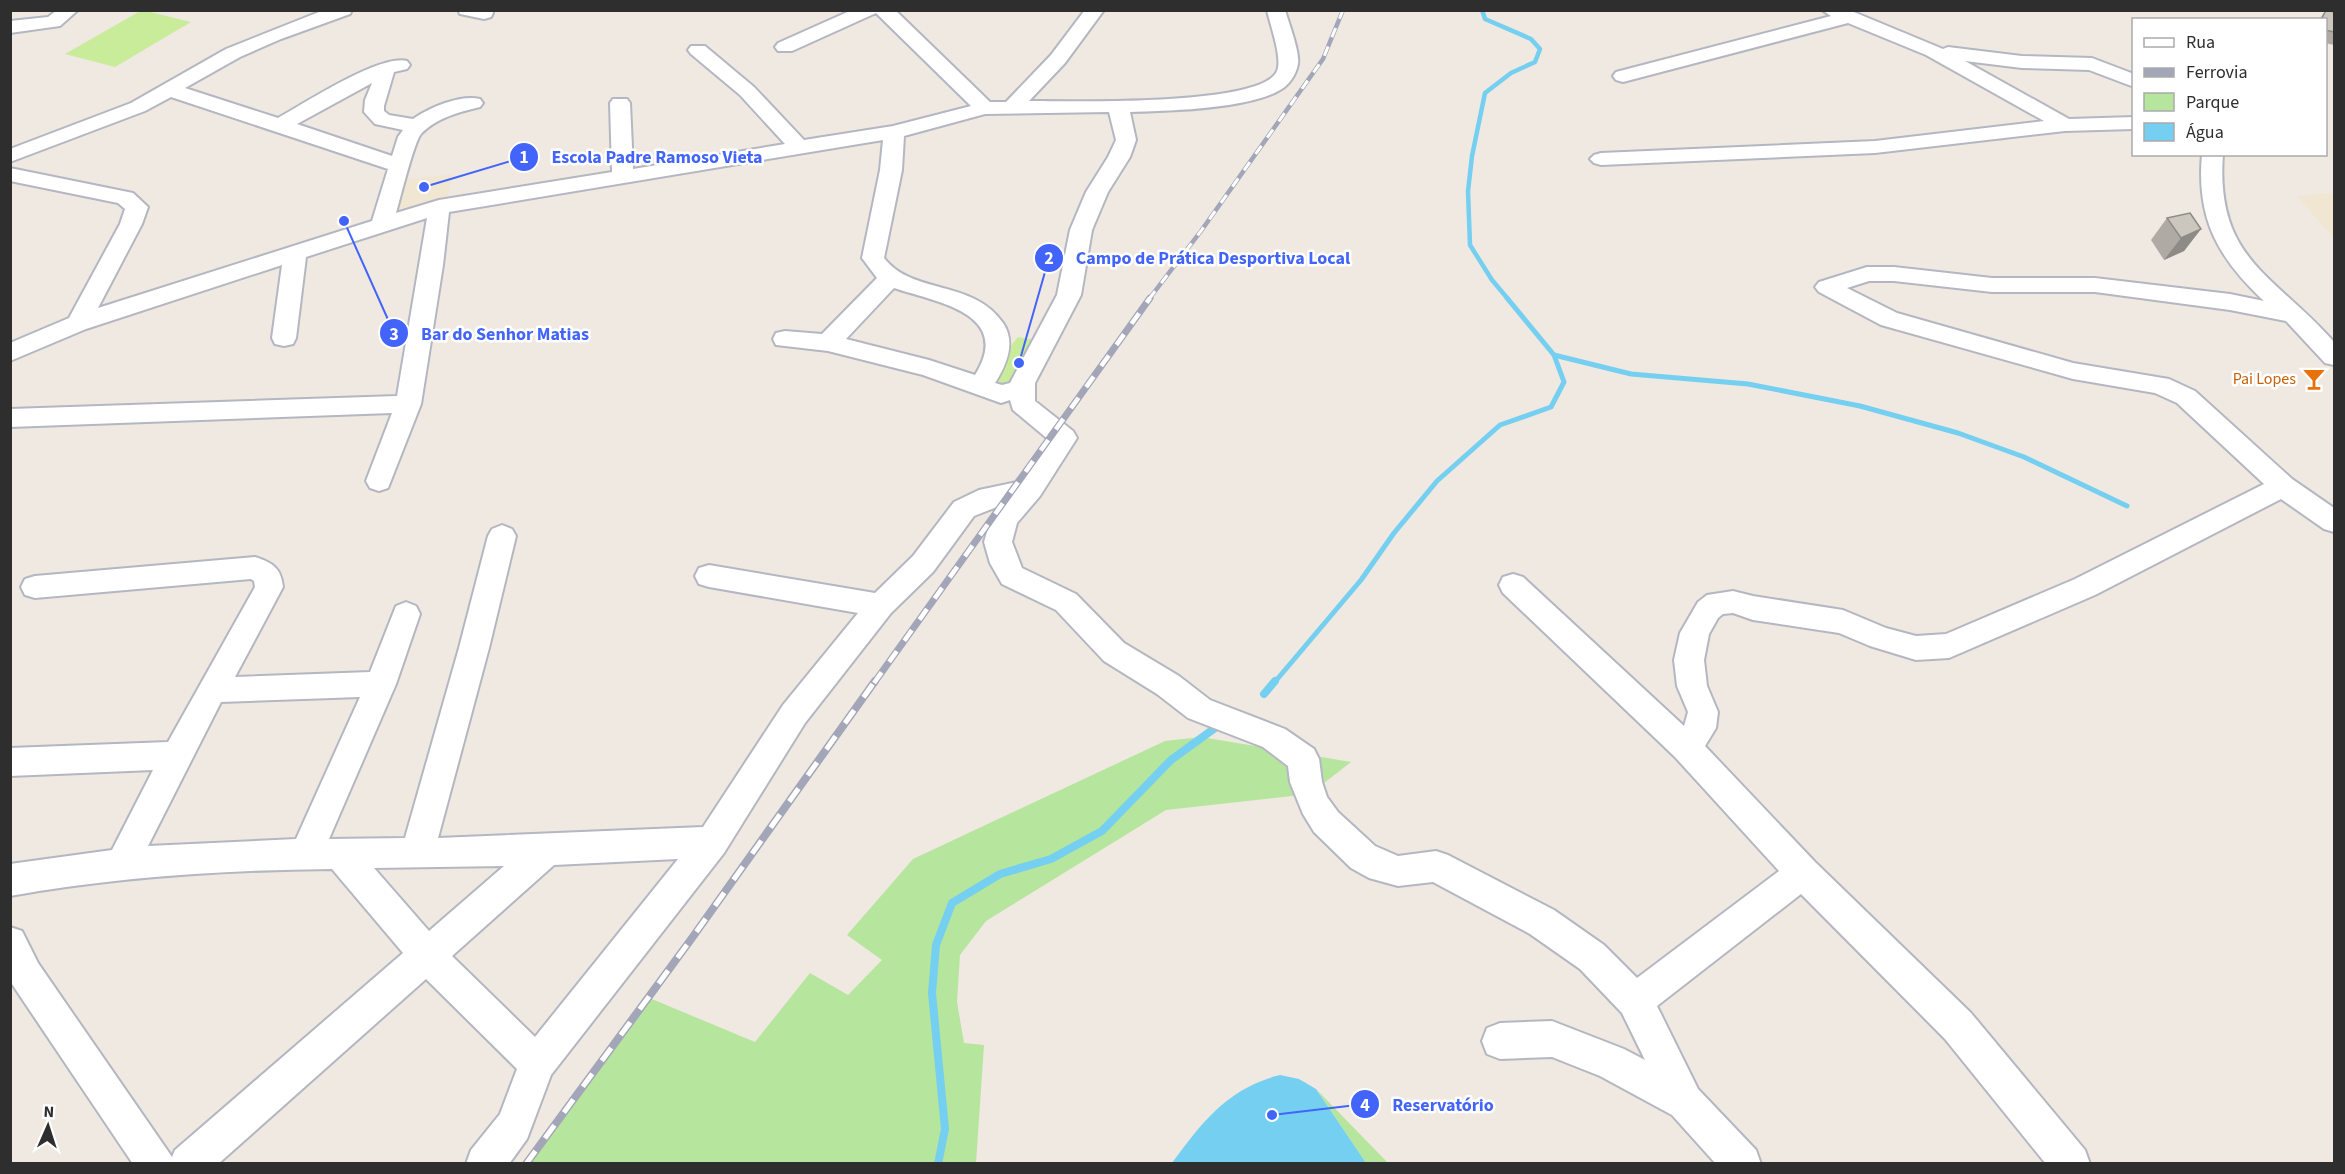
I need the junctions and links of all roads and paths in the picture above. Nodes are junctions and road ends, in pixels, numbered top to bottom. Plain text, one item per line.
1 (69, 10) edge
2 (869, 10) edge
3 (885, 10) edge
4 (1115, 10) edge
5 (1276, 10) edge
6 (329, 11) edge
7 (1843, 13) edge
8 (1090, 18) edge
9 (10, 27) edge
10 (785, 47) dead end
11 (698, 50) dead end
12 (1933, 51) junction
13 (1623, 76) dead end
14 (2132, 81) edge
15 (169, 90) junction
16 (473, 103) dead end
17 (620, 103) dead end
18 (1118, 105) junction
19 (1013, 106) junction
20 (985, 108) junction
21 (2132, 123) edge
22 (280, 125) junction
23 (2065, 125) junction
24 (415, 126) junction
25 (894, 132) junction
26 (800, 148) junction
27 (10, 156) edge
28 (2213, 156) edge
29 (1601, 159) dead end
30 (402, 166) junction
31 (10, 174) edge
32 (623, 177) junction
33 (440, 207) junction
34 (382, 224) junction
35 (295, 252) junction
36 (891, 277) junction
37 (2291, 314) junction
38 (78, 323) junction
39 (284, 338) dead end
40 (785, 339) dead end
41 (828, 343) junction
42 (10, 353) edge
43 (2334, 357) edge
44 (1023, 384) junction
45 (981, 386) junction
46 (408, 404) junction
47 (10, 418) edge
48 (379, 481) dead end
49 (2283, 486) junction
50 (1030, 489) junction
51 (2334, 522) edge
52 (502, 536) dead end
53 (709, 576) dead end
54 (1513, 585) dead end
55 (35, 587) dead end
56 (881, 604) junction
57 (406, 614) dead end
58 (381, 684) junction
59 (213, 690) junction
60 (1686, 747) junction
61 (177, 755) junction
62 (10, 762) edge
63 (712, 842) junction
64 (547, 850) junction
65 (417, 853) junction
66 (322, 854) junction
67 (122, 864) junction
68 (1803, 873) junction
69 (10, 880) edge
70 (10, 943) edge
71 (427, 955) junction
72 (1635, 1001) junction
73 (1500, 1041) dead end
74 (537, 1064) junction
75 (1685, 1102) junction
76 (156, 1164) edge
77 (189, 1164) edge
78 (485, 1164) edge
79 (1742, 1164) edge
80 (2071, 1164) edge

1 - 9 street
2 - 10 street
3 - 20 street
4 - 8 street
5 - 18 street
6 - 15 street
7 - 12 street
7 - 13 street
8 - 19 street
11 - 26 street
12 - 14 street
12 - 23 street
15 - 22 street
15 - 27 street
16 - 24 street
17 - 32 street
18 - 19 street
18 - 44 street
19 - 20 street
20 - 25 street
21 - 23 street
22 - 24 street
22 - 30 street
23 - 29 street
24 - 30 street
25 - 26 street
25 - 36 street
26 - 32 street
28 - 37 street
30 - 34 street
31 - 38 street
32 - 33 street
33 - 34 street
33 - 46 street
34 - 35 street
35 - 38 street
35 - 39 street
36 - 41 street
36 - 45 street
37 - 43 street
37 - 49 street
38 - 42 street
40 - 41 street
41 - 45 street
44 - 45 street
44 - 50 street
46 - 47 street
46 - 48 street
49 - 51 street
49 - 60 street
50 - 56 street
50 - 72 street
52 - 65 street
53 - 56 street
54 - 60 street
55 - 59 street
56 - 63 street
57 - 58 street
58 - 59 street
58 - 66 street
59 - 61 street
60 - 68 street
61 - 62 street
61 - 67 street
63 - 64 street
63 - 74 street
64 - 65 street
64 - 71 street
65 - 66 street
66 - 67 street
66 - 71 street
67 - 69 street
68 - 72 street
68 - 80 street
70 - 76 street
71 - 74 street
71 - 77 street
72 - 75 street
73 - 75 street
74 - 78 street
75 - 79 street

